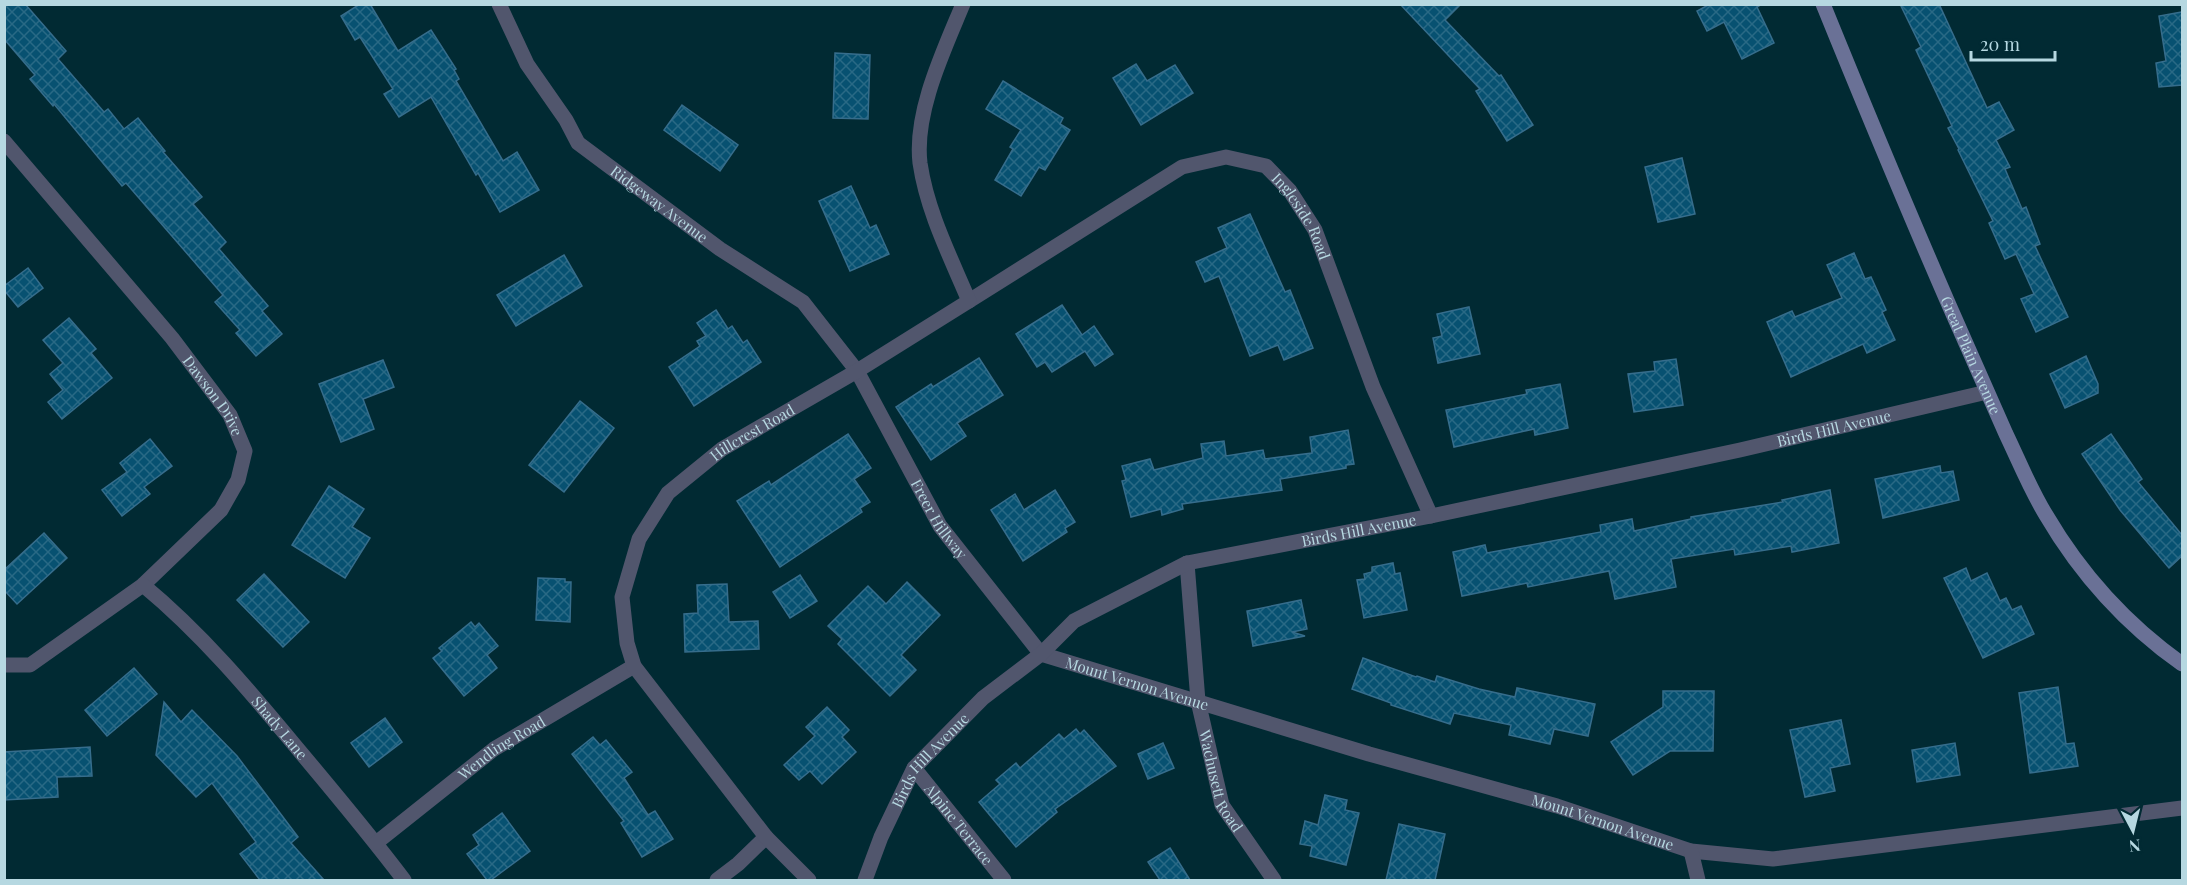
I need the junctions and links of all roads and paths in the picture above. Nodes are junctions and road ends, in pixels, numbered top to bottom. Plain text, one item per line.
1 (499, 4) edge
2 (963, 4) edge
3 (1823, 4) edge
4 (4, 141) edge
5 (969, 301) junction
6 (857, 371) junction
7 (1987, 392) junction
8 (1431, 516) junction
9 (1187, 563) junction
10 (143, 585) junction
11 (1041, 654) junction
12 (2182, 664) edge
13 (4, 665) edge
14 (634, 666) junction
15 (1198, 701) junction
16 (914, 768) junction
17 (2182, 808) edge
18 (766, 837) junction
19 (376, 843) junction
20 (1691, 851) junction
21 (404, 880) edge
22 (717, 880) edge
23 (809, 880) edge
24 (865, 880) edge
25 (1005, 880) edge
26 (1274, 880) edge
27 (1698, 880) edge

1 - 6 street, Ridgeway Avenue
2 - 5 street
3 - 7 main road, Great Plain Avenue
4 - 10 street, Dawson Drive
5 - 6 street, Hillcrest Road
5 - 8 street, Ingleside Road
6 - 11 street, Freer Hillway
6 - 14 street, Hillcrest Road
7 - 8 street, Birds Hill Avenue
7 - 12 main road, Great Plain Avenue
8 - 9 street, Birds Hill Avenue
9 - 11 street, Birds Hill Avenue
9 - 15 street, Wachusett Road
10 - 13 street, Dawson Drive
10 - 19 street, Shady Lane
11 - 15 street, Mount Vernon Avenue
11 - 16 street, Birds Hill Avenue
14 - 18 street, Hillcrest Road
14 - 19 street, Wendling Road
15 - 20 street, Mount Vernon Avenue
15 - 26 street, Wachusett Road
16 - 24 street, Birds Hill Avenue
16 - 25 street, Alpine Terrace
17 - 20 street, Mount Vernon Avenue
18 - 22 street
18 - 23 street, Hillcrest Road
19 - 21 street, Shady Lane
20 - 27 street

